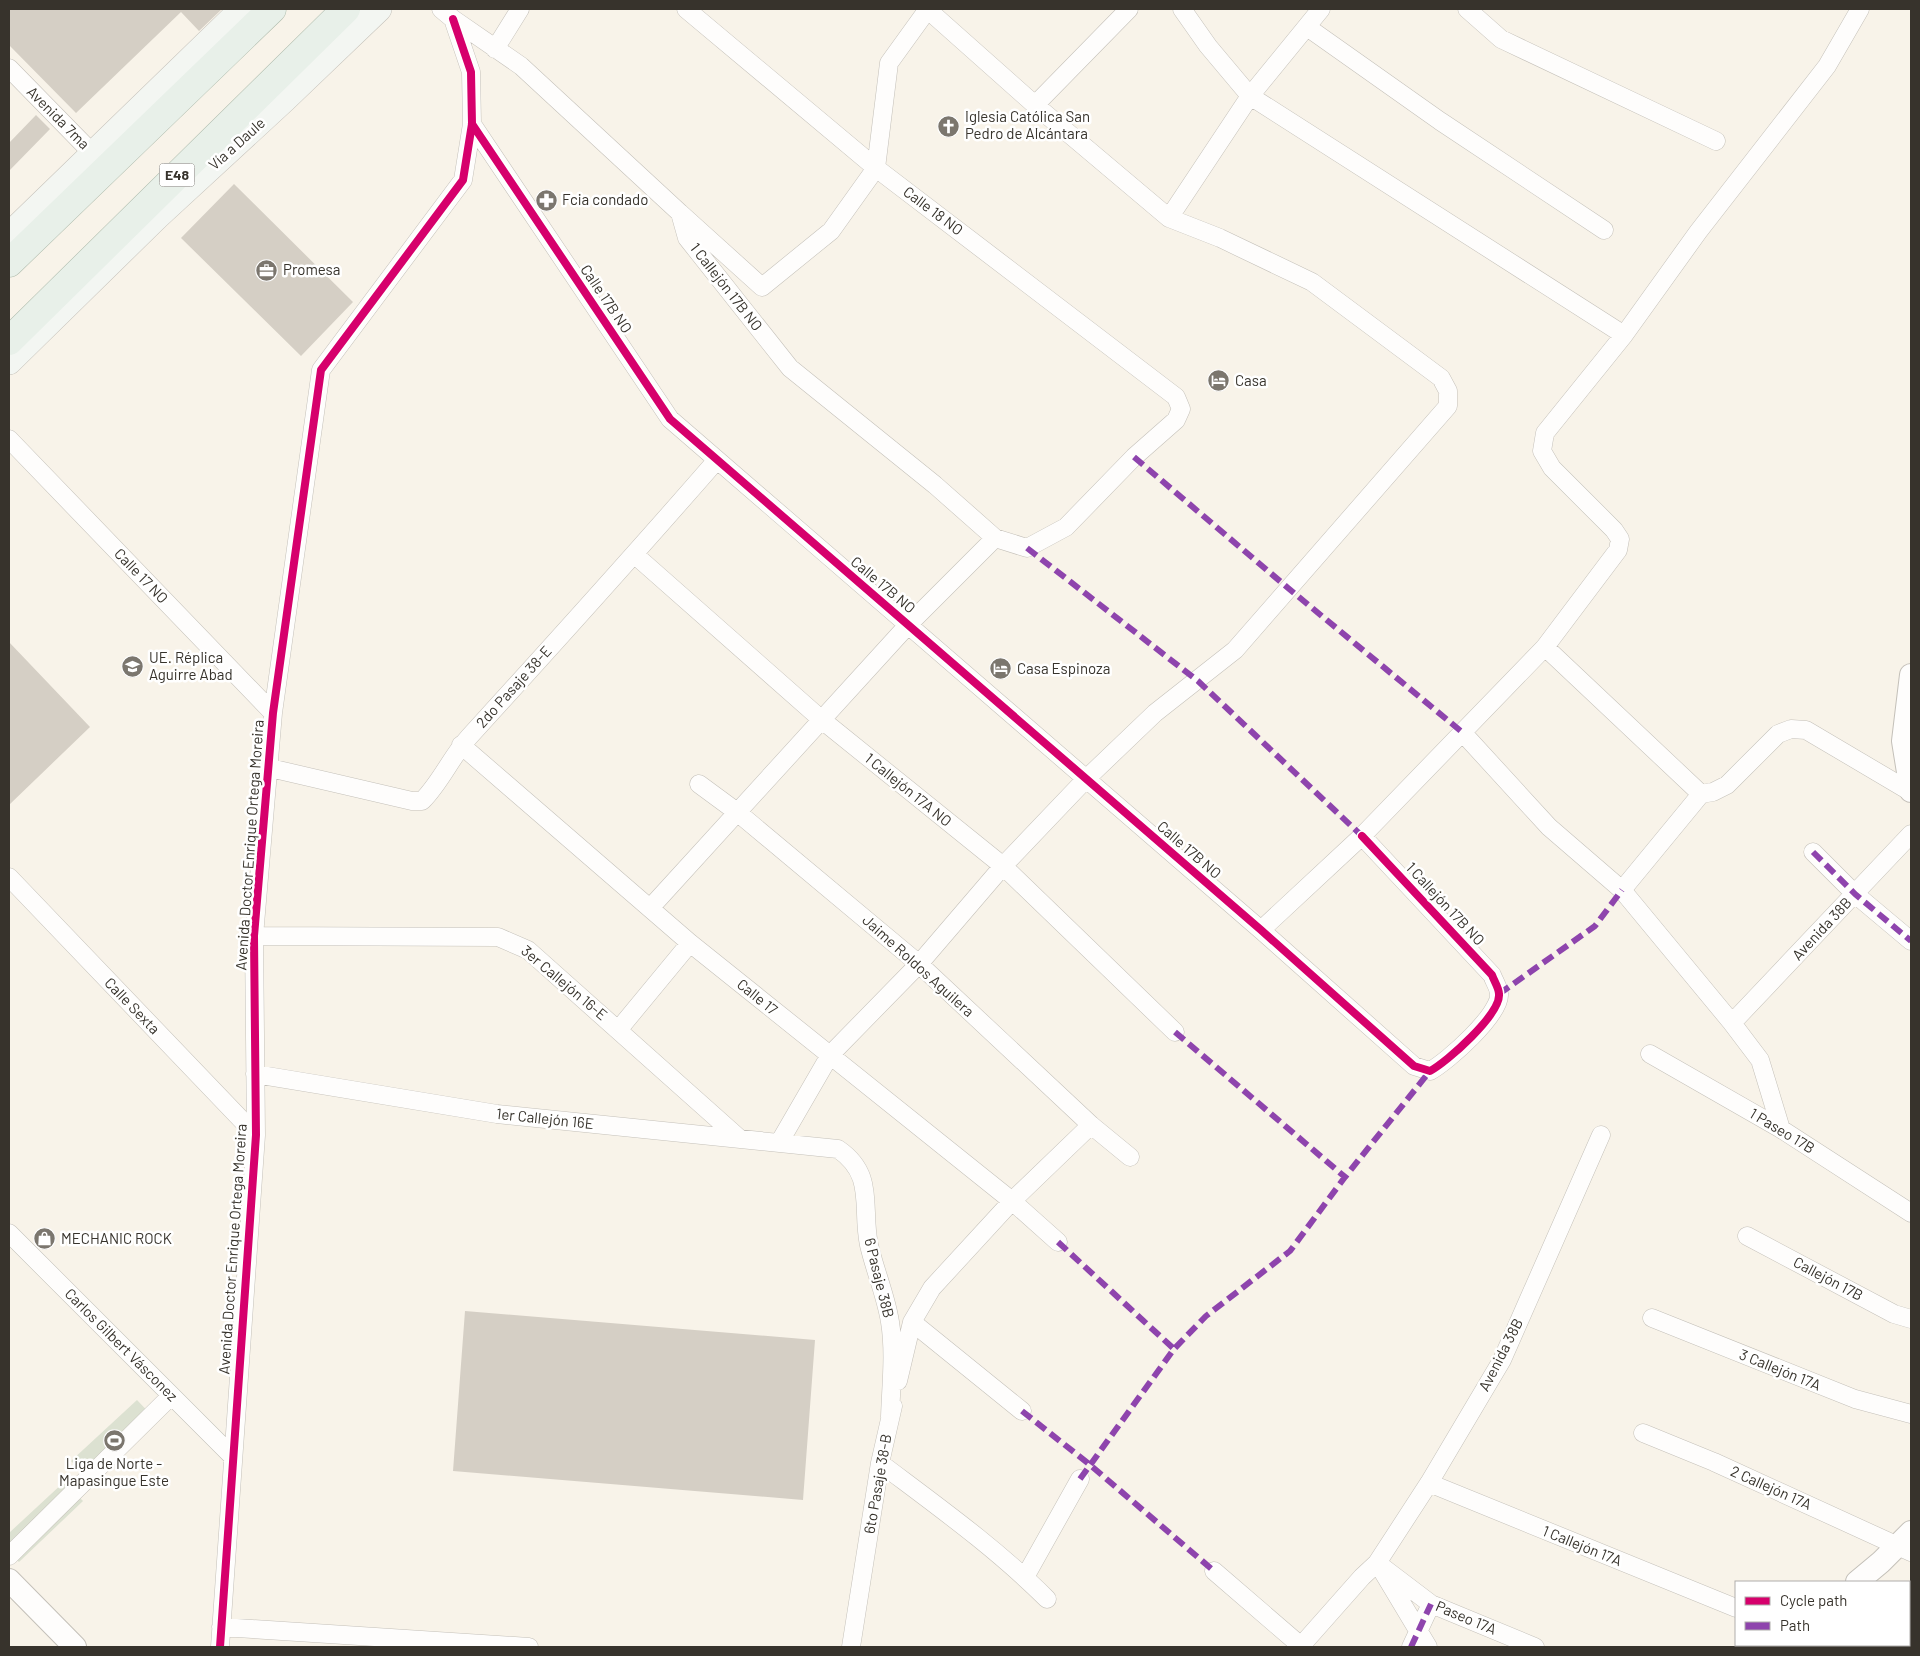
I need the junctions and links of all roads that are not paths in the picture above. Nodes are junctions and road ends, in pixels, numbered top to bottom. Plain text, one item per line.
1 (242, 9) edge
2 (272, 9) edge
3 (346, 9) edge
4 (379, 9) edge
5 (520, 9) edge
6 (686, 9) edge
7 (928, 9) edge
8 (1129, 9) edge
9 (1182, 9) edge
10 (1322, 9) edge
11 (1467, 9) edge
12 (1860, 9) edge
13 (447, 14) edge
14 (1307, 27) junction
15 (495, 49) junction
16 (9, 68) edge
17 (1250, 96) junction
18 (1035, 105) junction
19 (472, 124) junction
20 (1716, 141) dead end
21 (100, 160) junction
22 (876, 168) junction
23 (680, 213) junction
24 (1170, 218) junction
25 (1604, 230) dead end
26 (42, 231) junction
27 (9, 235) edge
28 (9, 241) edge
29 (9, 263) edge
30 (1624, 336) junction
31 (9, 341) edge
32 (9, 362) edge
33 (9, 439) edge
34 (716, 461) junction
35 (995, 538) junction
36 (1027, 548) joint
37 (635, 555) junction
38 (908, 625) junction
39 (1545, 647) junction
40 (1911, 674) edge
41 (273, 713) junction
42 (822, 720) junction
43 (1462, 732) junction
44 (461, 745) junction
45 (270, 768) junction
46 (1085, 780) junction
47 (699, 784) dead end
48 (1911, 792) edge
49 (1701, 794) junction
50 (737, 812) junction
51 (1911, 834) edge
52 (1362, 836) junction
53 (1813, 852) dead end
54 (1003, 866) junction
55 (9, 877) edge
56 (1622, 890) junction
57 (1855, 894) junction
58 (651, 907) junction
59 (1261, 930) junction
60 (254, 936) junction
61 (1911, 941) edge
62 (690, 943) junction
63 (919, 964) junction
64 (1732, 1023) junction
65 (619, 1029) junction
66 (1175, 1032) dead end
67 (1650, 1054) dead end
68 (830, 1055) junction
69 (1430, 1071) joint
70 (254, 1074) junction
71 (1091, 1125) junction
72 (1781, 1129) junction
73 (256, 1135) junction
74 (1601, 1135) dead end
75 (740, 1139) junction
76 (779, 1144) junction
77 (838, 1150) joint
78 (1130, 1157) dead end
79 (1012, 1201) junction
80 (1911, 1213) edge
81 (9, 1233) edge
82 (1747, 1236) dead end
83 (1058, 1242) dead end
84 (1652, 1318) dead end
85 (1911, 1320) edge
86 (912, 1322) junction
87 (171, 1396) junction
88 (1022, 1411) dead end
89 (1911, 1414) edge
90 (890, 1418) junction
91 (1643, 1433) dead end
92 (233, 1457) junction
93 (880, 1463) junction
94 (1080, 1479) dead end
95 (1429, 1484) junction
96 (1907, 1543) edge
97 (9, 1556) edge
98 (1377, 1563) junction
99 (1214, 1570) dead end
100 (1025, 1576) junction
101 (9, 1580) edge
102 (1858, 1581) edge
103 (1047, 1599) dead end
104 (1432, 1604) junction
105 (1735, 1608) edge
106 (221, 1627) junction
107 (1415, 1639) edge
108 (368, 1642) edge
109 (74, 1647) edge
110 (220, 1647) edge
111 (529, 1647) edge
112 (851, 1647) edge
113 (1300, 1647) edge
114 (1428, 1647) edge
115 (1535, 1647) edge

1 - 21 main road
2 - 21 main road
3 - 31 main road, Vía a Daule / E48
4 - 32 main road, Vía a Daule / E48
5 - 15 street
6 - 22 street, Calle 18 NO
7 - 18 street
7 - 22 street
8 - 18 street
9 - 17 street
10 - 14 street
11 - 20 street
12 - 30 street
13 - 15 street
13 - 19 street
14 - 17 street
14 - 25 street
15 - 23 street
16 - 21 street, Avenida 7ma
17 - 24 street
17 - 30 street
18 - 24 street
19 - 34 street, Calle 17B NO
19 - 41 street, Avenida Doctor Enrique Ortega Moreira
21 - 26 main road
21 - 27 main road
22 - 23 street
22 - 36 street, Calle 18 NO
23 - 35 street, 1 Callejón 17B NO
24 - 46 street
26 - 28 main road
26 - 29 main road
30 - 39 street
33 - 41 street, Calle 17 NO
34 - 37 street, 2do Pasaje 38-E
34 - 38 street, Calle 17B NO
35 - 36 street, 1 Callejón 17B NO
35 - 38 street
37 - 42 street, 1 Callejón 17A NO
37 - 44 street, 2do Pasaje 38-E
38 - 42 street
38 - 46 street, Calle 17B NO
39 - 43 street
39 - 49 street
40 - 48 street
41 - 45 street, Avenida Doctor Enrique Ortega Moreira
42 - 50 street
42 - 54 street, 1 Callejón 17A NO
43 - 52 street
43 - 56 street
44 - 45 street, 2do Pasaje 38-E
44 - 58 street, Calle 17
45 - 60 street, Avenida Doctor Enrique Ortega Moreira
46 - 54 street
46 - 59 street, Calle 17B NO
47 - 50 street, Jaime Roldos Aguilera
48 - 49 street
49 - 56 street
50 - 58 street
50 - 63 street, Jaime Roldos Aguilera
51 - 57 street, Avenida 38B
52 - 59 street
52 - 69 street, 1 Callejón 17B NO
53 - 57 street
54 - 63 street
54 - 66 street, 1 Callejón 17A NO
55 - 73 street, Calle Sexta
56 - 64 street
57 - 61 street
57 - 64 street, Avenida 38B
58 - 62 street, Calle 17
59 - 69 street, Calle 17B NO
60 - 65 street, 3er Callejón 16-E
60 - 70 street, Avenida Doctor Enrique Ortega Moreira
62 - 65 street
62 - 68 street, Calle 17
63 - 68 street
63 - 71 street, Jaime Roldos Aguilera
64 - 72 street
65 - 75 street, 3er Callejón 16-E
67 - 72 street, 1 Paseo 17B
68 - 76 street
68 - 79 street, Calle 17
70 - 73 street, Avenida Doctor Enrique Ortega Moreira
70 - 75 street, 1er Callejón 16E
71 - 78 street, Jaime Roldos Aguilera
71 - 79 street, 6to Pasaje 38-B
72 - 80 street, 1 Paseo 17B
73 - 92 street, Avenida Doctor Enrique Ortega Moreira
74 - 95 street, Avenida 38B
75 - 76 street, 1er Callejón 16E
76 - 77 street, 1er Callejón 16E
77 - 90 street, 6 Pasaje 38B
79 - 83 street, Calle 17
79 - 86 street, 6to Pasaje 38-B
81 - 87 street, Carlos Gilbert Vásconez
82 - 85 street, Callejón 17B
84 - 89 street, 3 Callejón 17A
86 - 88 street
86 - 90 street, 6to Pasaje 38-B
87 - 92 street, Carlos Gilbert Vásconez
87 - 97 street
90 - 93 street, 6to Pasaje 38-B
91 - 96 street, 2 Callejón 17A
92 - 106 street, Avenida Doctor Enrique Ortega Moreira
93 - 100 street
93 - 112 street, 6to Pasaje 38-B
94 - 100 street
95 - 98 street, Avenida 38B
95 - 105 street, 1 Callejón 17A
96 - 102 street
98 - 104 street, Paseo 17A
98 - 107 street
98 - 113 street, Avenida 38B
99 - 113 street
100 - 103 street
101 - 109 street
104 - 107 street
104 - 115 street, Paseo 17A
106 - 108 street
106 - 110 street, Avenida Doctor Enrique Ortega Moreira
107 - 114 street
108 - 111 street

